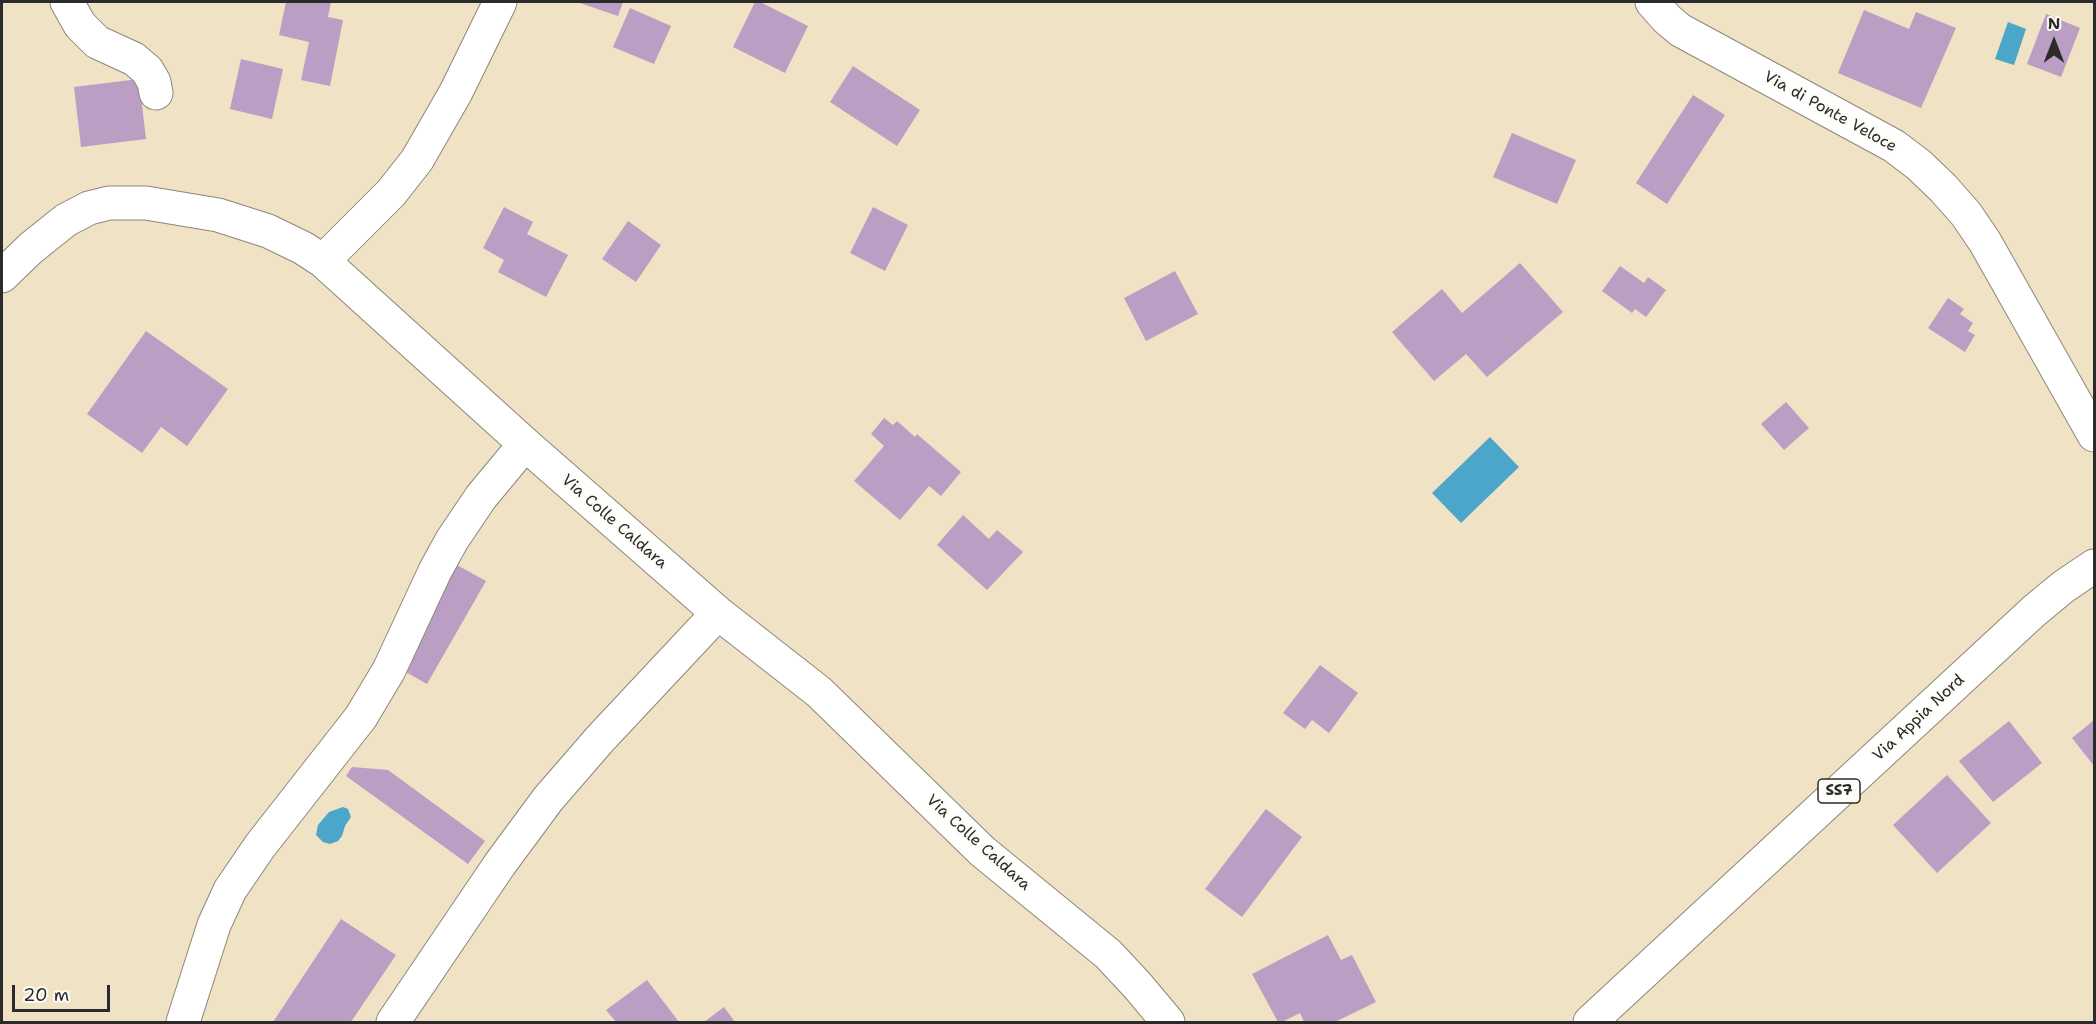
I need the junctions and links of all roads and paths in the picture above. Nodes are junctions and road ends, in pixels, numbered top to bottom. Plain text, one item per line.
1 (67, 2) edge
2 (500, 2) edge
3 (1652, 2) edge
4 (156, 93) dead end
5 (323, 261) junction
6 (2, 276) edge
7 (2094, 435) edge
8 (525, 444) junction
9 (2094, 566) edge
10 (718, 613) junction
11 (183, 1023) edge
12 (393, 1023) edge
13 (1168, 1023) edge
14 (1590, 1023) edge

1 - 4 street
2 - 5 street
3 - 7 street, Via di Ponte Veloce
5 - 6 street, Via Colle Caldara
5 - 8 street, Via Colle Caldara
8 - 10 street, Via Colle Caldara
8 - 11 street
9 - 14 street, Via Appia Nord / SS7
10 - 12 street
10 - 13 street, Via Colle Caldara

